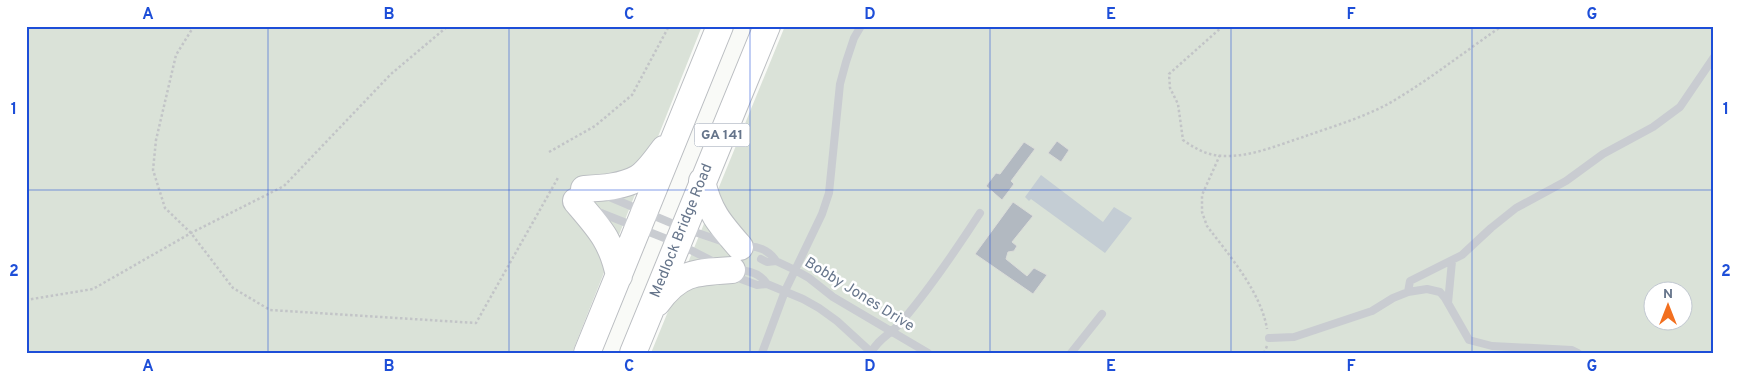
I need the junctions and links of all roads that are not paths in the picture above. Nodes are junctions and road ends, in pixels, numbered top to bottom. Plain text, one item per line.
1 (720, 26) edge
2 (766, 26) edge
3 (861, 26) edge
4 (1714, 57) edge
5 (676, 135) junction
6 (702, 181) junction
7 (578, 193) junction
8 (980, 213) dead end
9 (642, 220) junction
10 (680, 236) junction
11 (742, 258) junction
12 (776, 261) junction
13 (1452, 261) junction
14 (795, 270) junction
15 (619, 276) junction
16 (785, 291) junction
17 (1408, 292) junction
18 (1448, 303) junction
19 (1102, 314) dead end
20 (647, 316) junction
21 (890, 331) junction
22 (1269, 338) road end
23 (871, 352) edge
24 (588, 353) edge
25 (633, 353) edge
26 (762, 353) edge
27 (928, 353) edge
28 (1071, 353) edge
29 (1578, 353) edge

1 - 5 highway, GA 141
2 - 6 highway, Medlock Bridge Road / GA 141
3 - 14 lane
4 - 13 lane
5 - 7 highway
5 - 9 highway, GA 141
6 - 10 highway, Medlock Bridge Road / GA 141
6 - 11 highway
7 - 9 lane, Bobby Jones Drive
7 - 9 lane, Bobby Jones Drive
7 - 15 highway
8 - 21 lane
9 - 10 lane, Bobby Jones Drive
9 - 10 lane, Bobby Jones Drive
9 - 15 highway, GA 141
10 - 11 lane, Bobby Jones Drive
10 - 11 lane, Bobby Jones Drive
10 - 20 highway, Medlock Bridge Road / GA 141
11 - 12 lane, Bobby Jones Drive
11 - 12 lane, Bobby Jones Drive
11 - 16 lane, Bobby Jones Drive
11 - 20 highway
12 - 14 lane, Bobby Jones Drive
13 - 17 lane
13 - 18 lane
14 - 16 lane
14 - 21 lane, Bobby Jones Drive
15 - 24 highway, GA 141
16 - 23 lane, Bobby Jones Drive
16 - 26 lane
17 - 18 lane
17 - 22 lane
18 - 29 lane
19 - 28 lane
20 - 25 highway, Medlock Bridge Road / GA 141
21 - 23 lane
21 - 27 lane, Bobby Jones Drive

